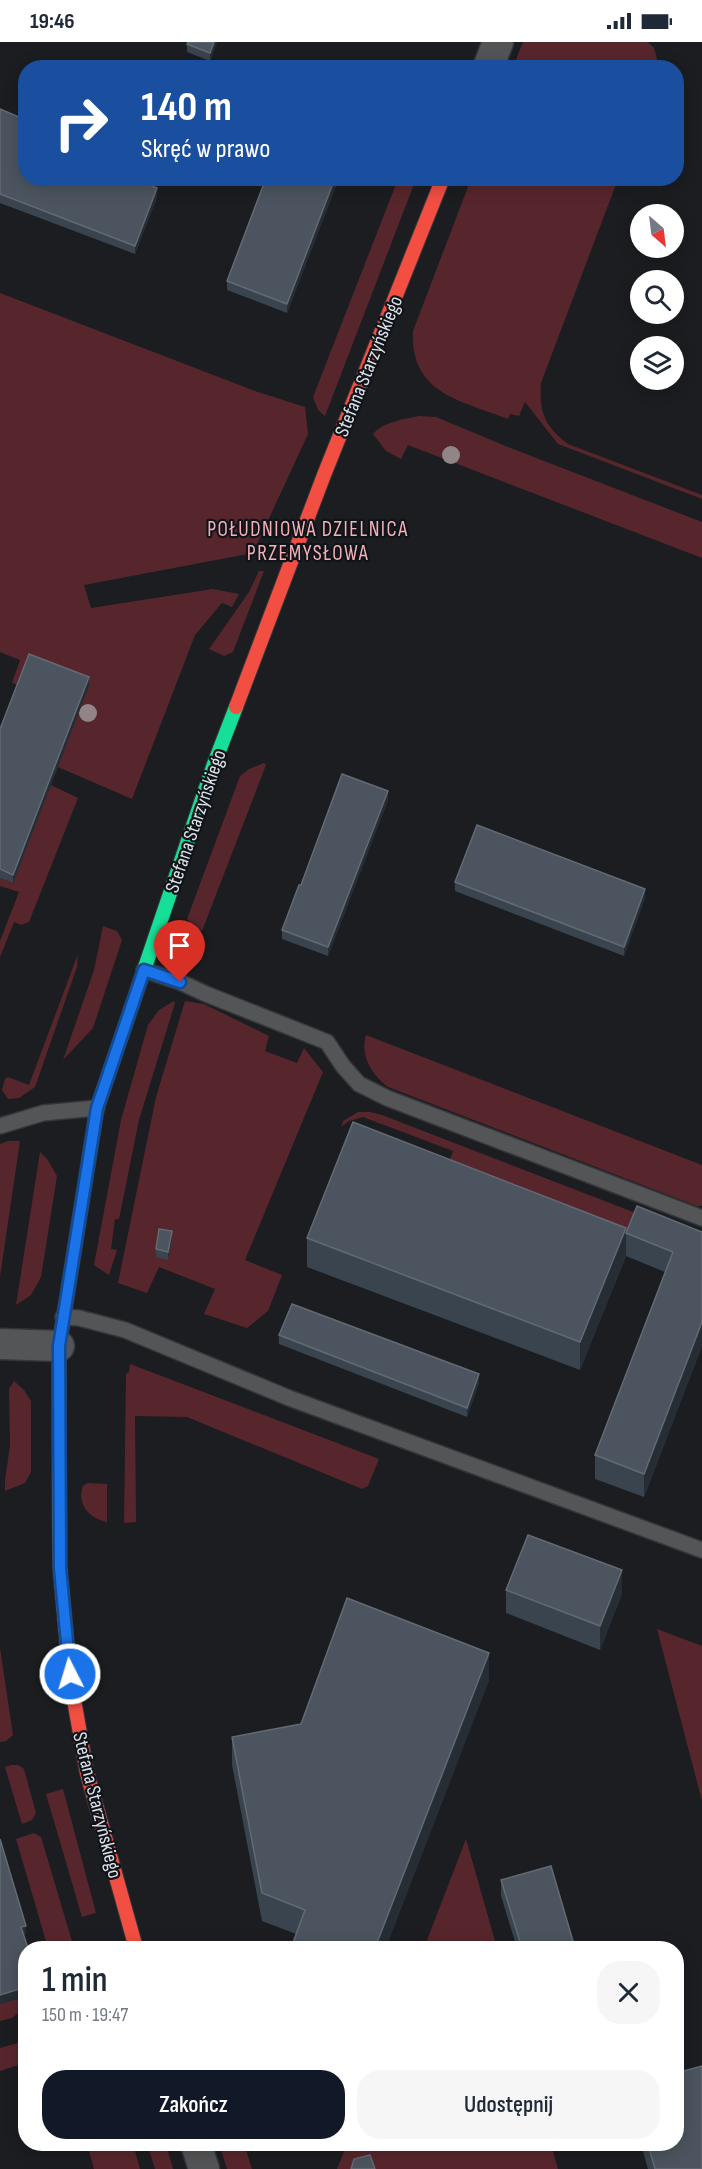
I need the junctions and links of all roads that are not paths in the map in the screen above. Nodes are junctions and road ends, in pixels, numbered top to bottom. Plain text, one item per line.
1 (498, 42) edge
2 (491, 60) edge
3 (440, 186) edge
4 (144, 970) junction
5 (97, 1108) junction
6 (0, 1126) edge
7 (702, 1218) edge
8 (61, 1331) junction
9 (0, 1344) edge
10 (702, 1551) edge
11 (134, 1941) edge
12 (198, 2151) edge
13 (204, 2169) edge

1 - 2 street
3 - 4 street, Stefana Starzyńskiego
4 - 5 street, Stefana Starzyńskiego
4 - 7 lane
5 - 6 lane
5 - 8 street, Stefana Starzyńskiego
8 - 9 street
8 - 10 lane
8 - 11 street, Stefana Starzyńskiego
12 - 13 street

